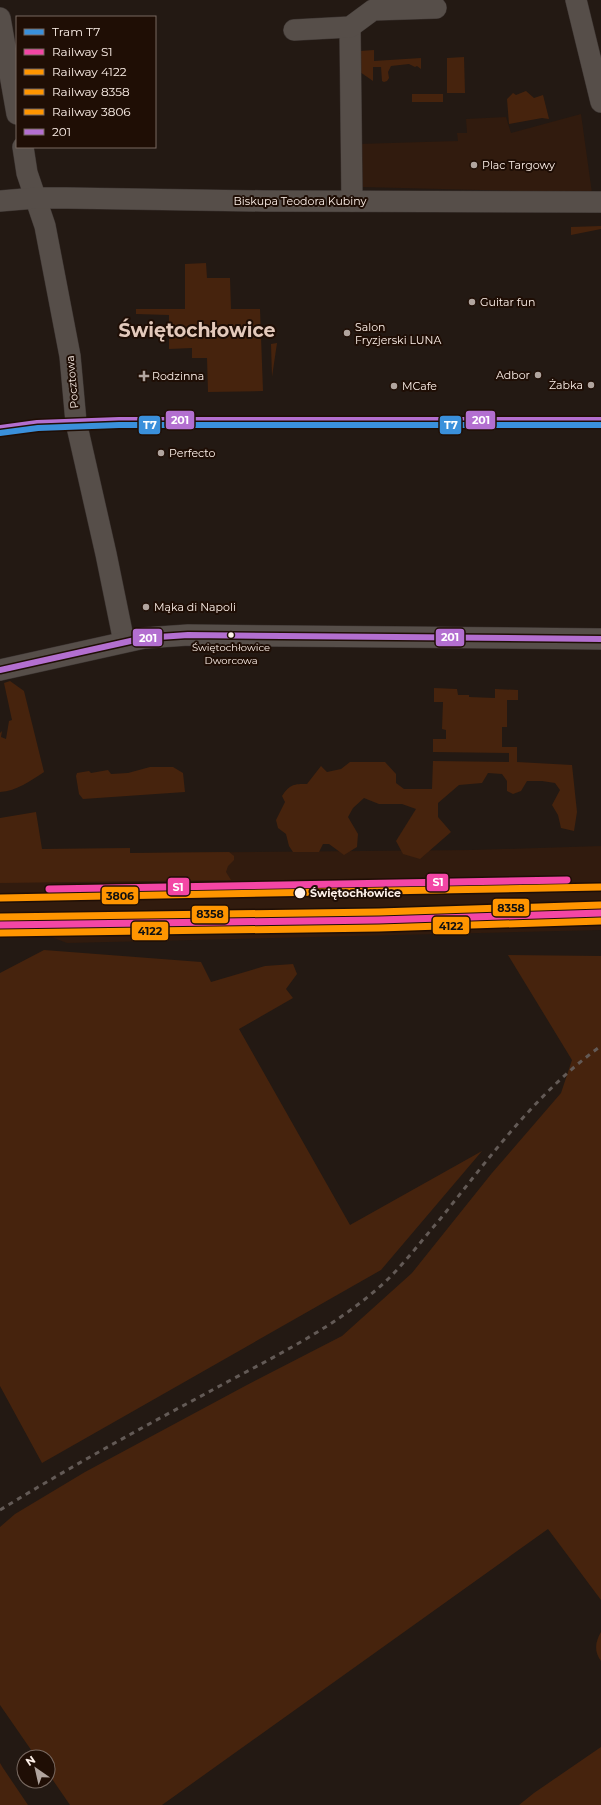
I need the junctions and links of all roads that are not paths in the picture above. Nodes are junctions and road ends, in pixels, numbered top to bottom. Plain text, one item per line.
1 (576, 0) edge
2 (436, 8) dead end
3 (0, 18) edge
4 (350, 27) junction
5 (294, 30) dead end
6 (601, 102) edge
7 (16, 108) edge
8 (23, 148) edge
9 (36, 198) junction
10 (0, 201) edge
11 (352, 201) junction
12 (601, 202) edge
13 (601, 639) edge
14 (124, 642) junction
15 (0, 670) edge

1 - 6 street
2 - 4 street
3 - 7 street
4 - 5 street
4 - 11 street
8 - 9 street, Pocztowa
9 - 10 street, Biskupa Teodora Kubiny
9 - 11 street, Biskupa Teodora Kubiny
9 - 14 street, Pocztowa
11 - 12 street, Biskupa Teodora Kubiny
13 - 14 street
14 - 15 street

